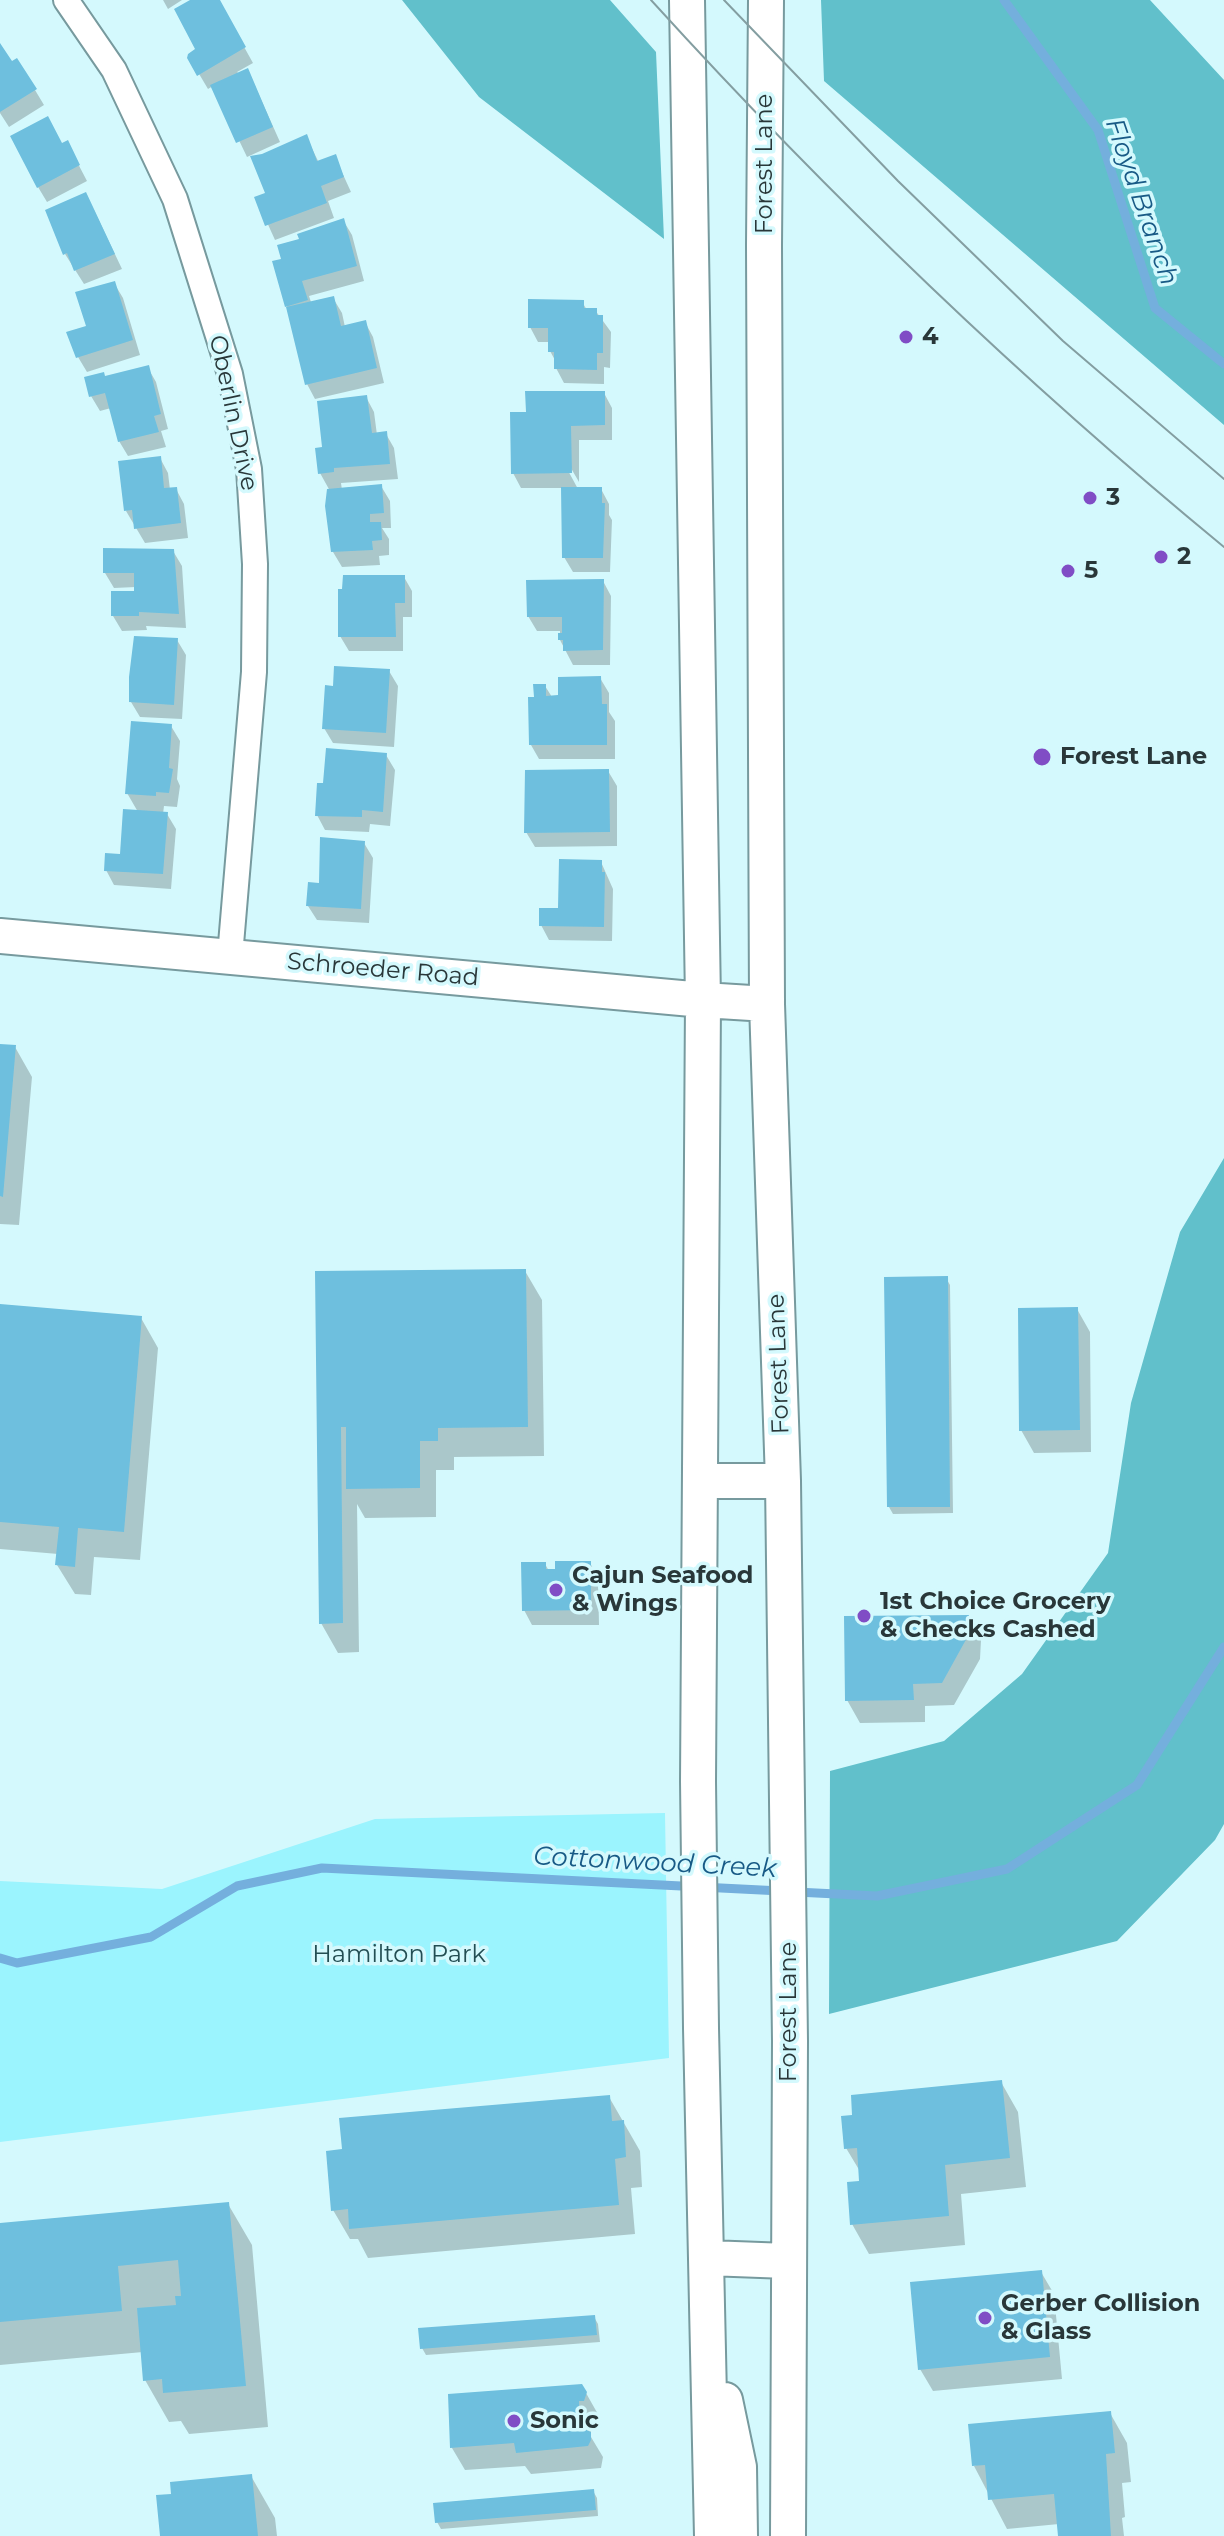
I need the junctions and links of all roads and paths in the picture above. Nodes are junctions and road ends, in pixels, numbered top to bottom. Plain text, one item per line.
1 (66, 0) edge
2 (687, 0) edge
3 (766, 0) edge
4 (0, 936) edge
5 (230, 956) junction
6 (703, 1000) junction
7 (767, 1004) junction
8 (700, 1481) junction
9 (783, 1481) junction
10 (708, 2258) junction
11 (787, 2261) junction
12 (710, 2358) junction
13 (712, 2536) edge
14 (740, 2536) edge
15 (788, 2536) edge

1 - 5 street, Oberlin Drive
2 - 6 main road
3 - 7 main road, Forest Lane
4 - 5 main road, Schroeder Road
5 - 6 main road, Schroeder Road
6 - 7 main road, Schroeder Road
6 - 8 main road
7 - 9 main road, Forest Lane
8 - 9 main road
8 - 10 main road
9 - 11 main road, Forest Lane
10 - 11 main road
10 - 12 main road
11 - 15 main road, Forest Lane
12 - 13 main road
12 - 14 main road

